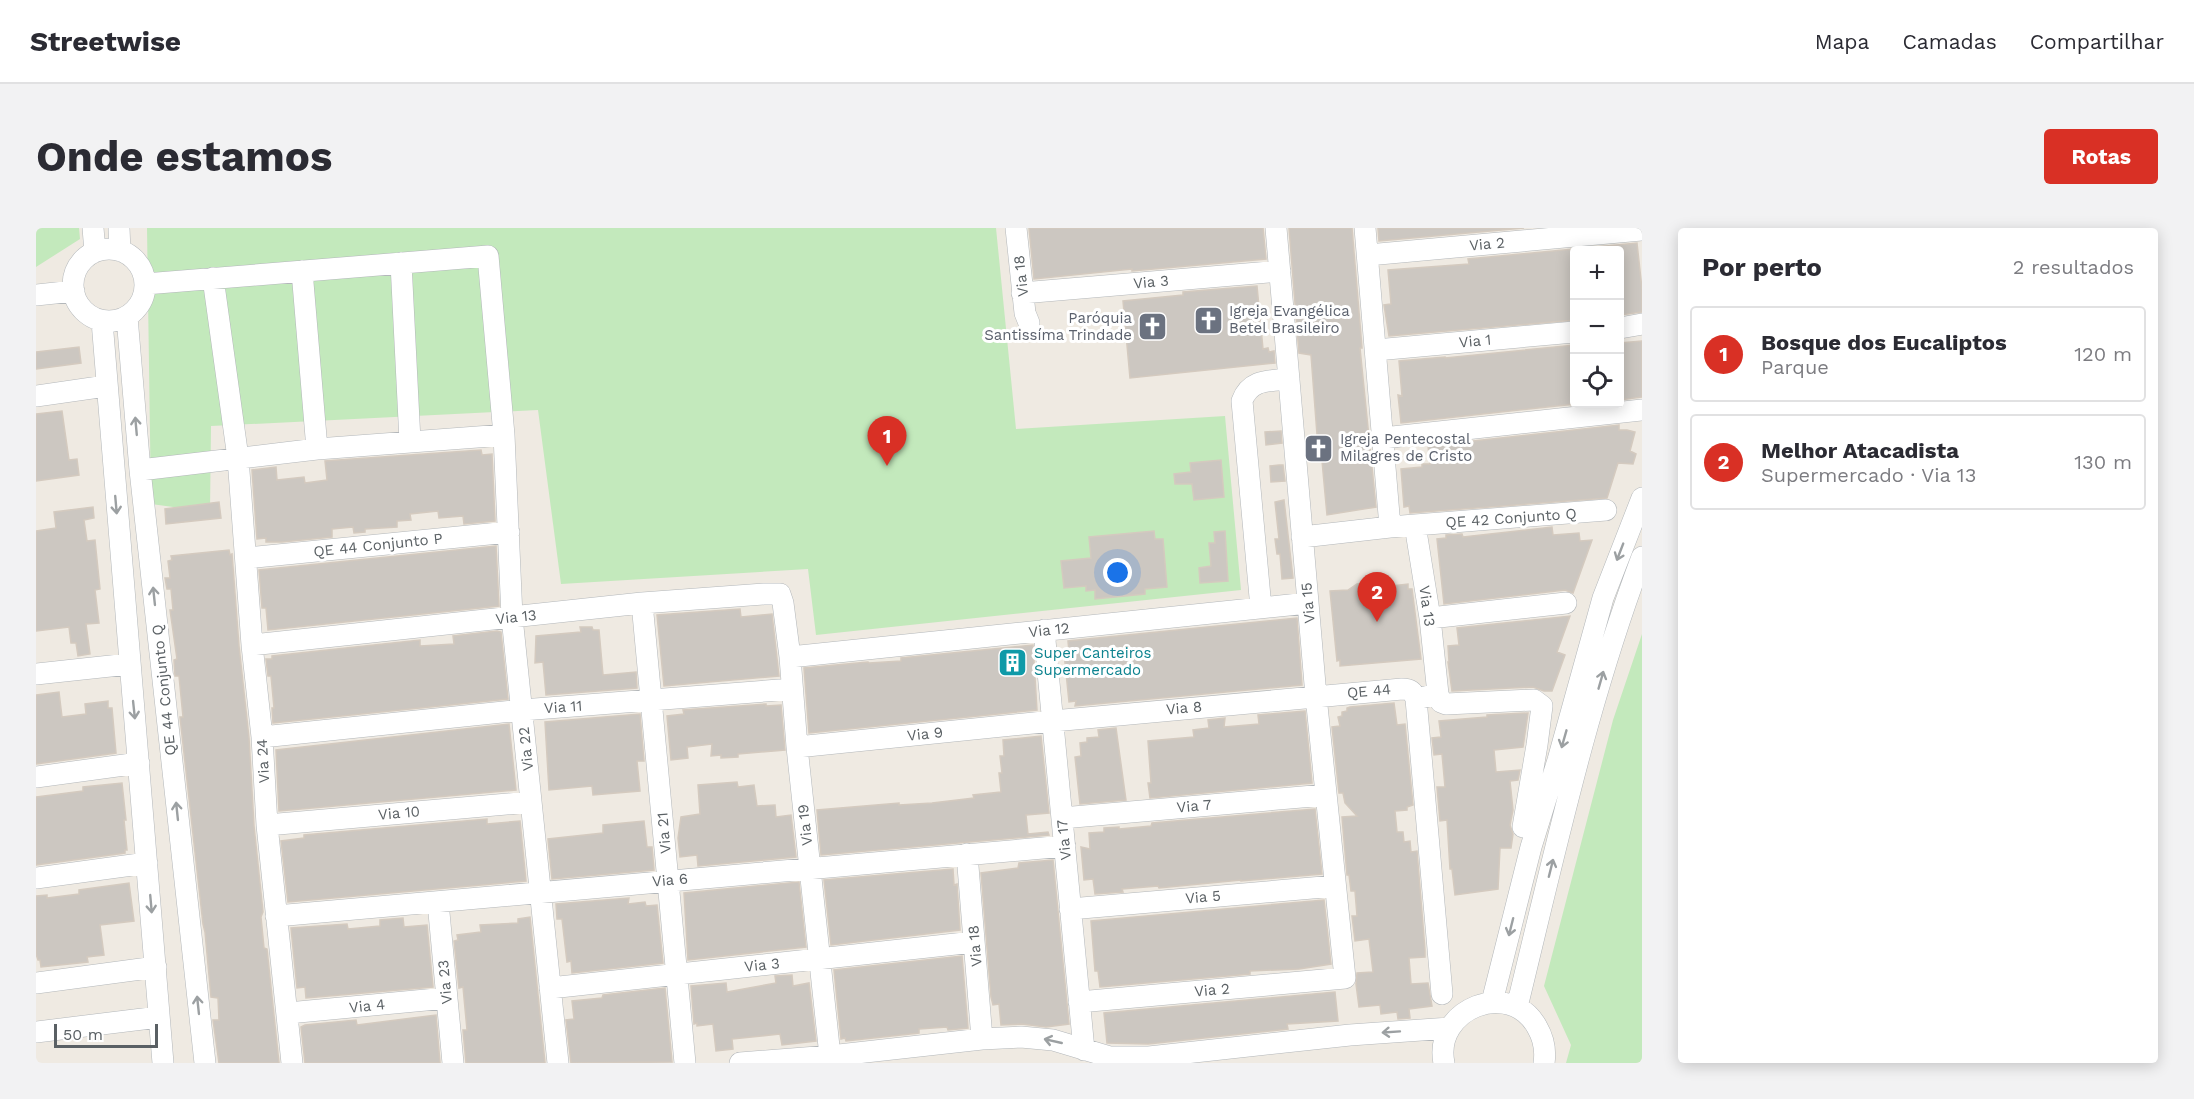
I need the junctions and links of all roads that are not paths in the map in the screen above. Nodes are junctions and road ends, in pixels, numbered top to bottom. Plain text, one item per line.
1 (93, 228) edge
2 (119, 228) edge
3 (1016, 228) edge
4 (1276, 228) edge
5 (1365, 228) edge
6 (1642, 230) edge
7 (120, 251) junction
8 (95, 252) junction
9 (1368, 255) junction
10 (401, 263) junction
11 (302, 271) junction
12 (1280, 271) junction
13 (213, 278) junction
14 (145, 284) junction
15 (74, 291) junction
16 (1022, 293) junction
17 (36, 295) edge
18 (127, 317) junction
19 (102, 321) junction
20 (1029, 323) dead end
21 (1642, 324) edge
22 (1624, 327) edge
23 (1570, 332) edge
24 (1376, 350) junction
25 (1289, 379) junction
26 (106, 386) junction
27 (36, 396) edge
28 (1642, 410) edge
29 (504, 435) junction
30 (1383, 438) junction
31 (410, 441) junction
32 (317, 449) junction
33 (238, 458) junction
34 (140, 470) junction
35 (1642, 498) edge
36 (1606, 510) dead end
37 (1415, 525) junction
38 (1390, 527) junction
39 (509, 532) junction
40 (1302, 537) junction
41 (1642, 557) edge
42 (247, 558) junction
43 (780, 594) joint
44 (642, 603) junction
45 (1308, 603) junction
46 (1566, 603) dead end
47 (1261, 608) junction
48 (512, 617) junction
49 (1430, 618) junction
50 (1044, 630) junction
51 (252, 645) junction
52 (790, 657) junction
53 (129, 664) junction
54 (36, 674) edge
55 (792, 689) junction
56 (1438, 694) junction
57 (1316, 696) junction
58 (1416, 699) junction
59 (651, 700) junction
60 (522, 710) junction
61 (1053, 721) junction
62 (262, 737) junction
63 (797, 747) junction
64 (139, 764) junction
65 (36, 777) edge
66 (1326, 795) junction
67 (531, 802) junction
68 (1062, 818) junction
69 (267, 825) junction
70 (1523, 827) dead end
71 (1065, 846) junction
72 (967, 854) junction
73 (147, 863) junction
74 (810, 868) junction
75 (36, 878) edge
76 (668, 880) junction
77 (1335, 886) junction
78 (540, 892) junction
79 (438, 902) junction
80 (1071, 909) junction
81 (276, 916) junction
82 (974, 942) junction
83 (820, 959) junction
84 (156, 967) junction
85 (677, 974) junction
86 (1345, 978) joint
87 (36, 983) edge
88 (550, 988) junction
89 (1442, 994) dead end
90 (447, 998) junction
91 (1079, 1002) junction
92 (1492, 1002) junction
93 (1517, 1007) junction
94 (288, 1013) junction
95 (159, 1017) junction
96 (1450, 1028) junction
97 (36, 1032) edge
98 (982, 1039) junction
99 (1084, 1050) junction
100 (830, 1056) junction
101 (1199, 1057) edge
102 (163, 1063) edge
103 (205, 1063) edge
104 (292, 1063) edge
105 (453, 1063) edge
106 (558, 1063) edge
107 (685, 1063) edge
108 (740, 1063) edge
109 (1444, 1063) edge
110 (1544, 1063) edge

1 - 8 street
2 - 7 street
3 - 16 street, Via 18
4 - 12 street, Via 15
5 - 9 street
6 - 9 street, Via 2
7 - 8 street
7 - 14 street
8 - 15 street
9 - 24 street
10 - 11 street
10 - 29 street, Via 22
10 - 31 street
11 - 13 street
11 - 32 street
12 - 16 street, Via 3
12 - 25 street, Via 15
13 - 14 street
13 - 33 street, Via 24
14 - 18 street
15 - 17 street
15 - 19 street
16 - 20 street, Via 18
18 - 19 street
34 -> 18 street, QE 44 Conjunto Q
19 - 26 street, QE 44 Conjunto Q
21 - 22 street
23 - 24 street, Via 1
24 - 30 street
25 - 40 street, Via 15
25 - 47 street
26 - 27 street
26 -> 53 street, QE 44 Conjunto Q
28 - 30 street
29 - 31 street
29 - 39 street, Via 22
30 - 38 street
31 - 32 street
32 - 33 street
33 - 34 street
33 - 42 street, Via 24
103 -> 34 street, QE 44 Conjunto Q
35 -> 92 street
36 - 37 street, QE 42 Conjunto Q
37 - 38 street
37 - 49 street, Via 13
38 - 40 street
39 - 42 street, QE 44 Conjunto P
39 - 48 street, Via 22
40 - 45 street, Via 15
93 -> 41 street
42 - 51 street, Via 24
43 - 44 street, Via 13
43 - 52 street, Via 19
44 - 48 street, Via 13
44 - 59 street, Via 21
45 - 47 street, Via 12
45 - 57 street, Via 15
46 - 49 street
47 - 50 street, Via 12
48 - 51 street, Via 13
48 - 60 street, Via 22
49 - 56 street, Via 13
50 - 52 street, Via 12
50 - 61 street, Via 17
51 - 62 street, Via 24
52 - 55 street, Via 19
53 - 54 street
53 -> 64 street, QE 44 Conjunto Q
55 - 59 street, Via 11
55 - 63 street, Via 19
56 - 58 street
56 - 70 street
57 - 58 street, QE 44
57 - 61 street, Via 8
57 - 66 street, Via 15
58 - 89 street
59 - 60 street, Via 11
59 - 76 street, Via 21
60 - 62 street, Via 11
60 - 67 street, Via 22
61 - 63 street, Via 9
61 - 68 street, Via 17
62 - 69 street, Via 24
63 - 74 street, Via 19
64 - 65 street
64 - 73 street, QE 44 Conjunto Q
66 - 68 street, Via 7
66 - 77 street, Via 15
67 - 69 street, Via 10
67 - 78 street, Via 22
68 - 71 street, Via 17
69 - 81 street, Via 24
71 - 72 street, Via 6
71 - 80 street, Via 17
72 - 74 street, Via 6
72 - 82 street, Via 18
73 - 75 street
73 -> 84 street, QE 44 Conjunto Q
74 - 76 street, Via 6
74 - 83 street, Via 19
76 - 78 street, Via 6
76 - 85 street, Via 21
77 - 80 street, Via 5
77 - 86 street, Via 15
78 - 79 street, Via 6
78 - 88 street, Via 22
79 - 81 street, Via 6
79 - 90 street, Via 23
80 - 91 street, Via 17
81 - 94 street, Via 24
82 - 83 street, Via 3
82 - 98 street, Via 18
83 - 85 street, Via 3
83 - 100 street, Via 19
84 - 87 street
84 - 95 street, QE 44 Conjunto Q
85 - 88 street, Via 3
85 - 107 street, Via 21
86 - 91 street, Via 2
88 - 106 street, Via 22
90 - 94 street, Via 4
90 - 105 street, Via 23
91 - 99 street, Via 17
92 - 93 street
92 - 96 street
93 - 110 street
94 - 104 street, Via 24
95 - 97 street
95 - 102 street, QE 44 Conjunto Q
96 -> 101 street
96 - 109 street
99 -> 98 street
98 - 100 street
99 - 101 street
100 - 108 street

